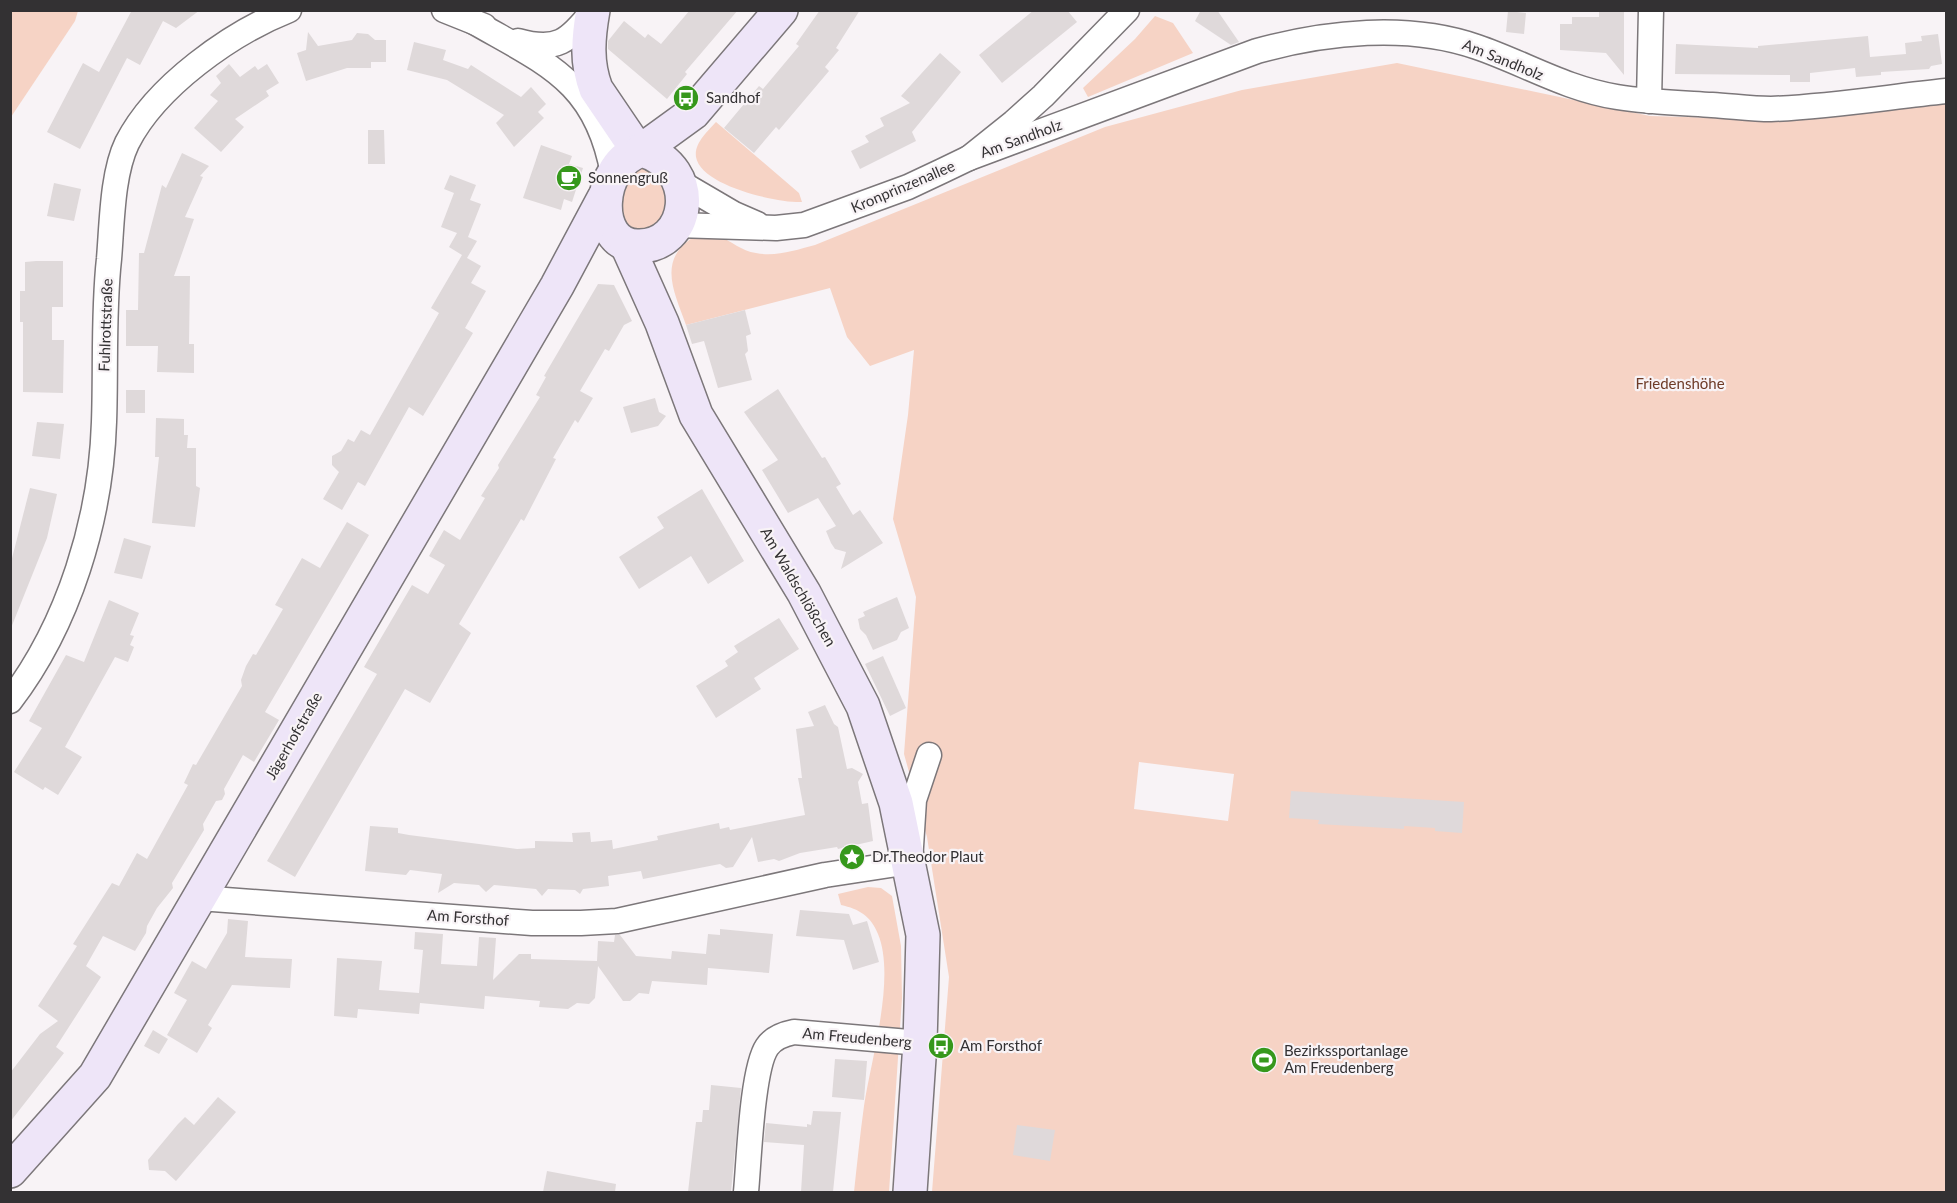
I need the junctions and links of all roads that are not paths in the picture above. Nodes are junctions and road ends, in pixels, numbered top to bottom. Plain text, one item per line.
1 (289, 10) edge
2 (444, 10) edge
3 (781, 10) edge
4 (1127, 10) edge
5 (1651, 10) edge
6 (593, 11) edge
7 (469, 19) junction
8 (1947, 91) edge
9 (1649, 101) junction
10 (693, 113) junction
11 (640, 150) junction
12 (969, 158) junction
13 (677, 176) junction
14 (609, 186) junction
15 (765, 227) junction
16 (644, 239) junction
17 (556, 286) junction
18 (10, 701) edge
19 (929, 755) dead end
20 (910, 862) junction
21 (199, 898) junction
22 (920, 1043) junction
23 (10, 1171) edge
24 (746, 1192) edge
25 (910, 1192) edge

1 - 18 street, Fuhlrottstraße
2 - 7 street
3 - 10 main road
4 - 12 street, Kronprinzenallee
5 - 9 street
6 - 7 street
6 - 11 main road
7 - 14 street
8 - 9 street, Am Sandholz
9 - 12 street, Am Sandholz
10 - 11 main road
10 - 13 main road
11 - 13 main road
11 - 14 main road
12 - 15 street, Kronprinzenallee
13 - 15 street, Kronprinzenallee
13 - 16 main road
14 - 16 main road
14 - 17 main road, Jägerhofstraße
15 - 16 street, Kronprinzenallee
16 - 17 main road, Jägerhofstraße
16 - 20 main road, Am Waldschlößchen
17 - 21 main road, Jägerhofstraße
19 - 20 street
20 - 21 street, Am Forsthof
20 - 22 main road, Am Freudenberg
21 - 23 main road, Jägerhofstraße
22 - 24 street, Am Freudenberg
22 - 25 main road, Am Freudenberg

